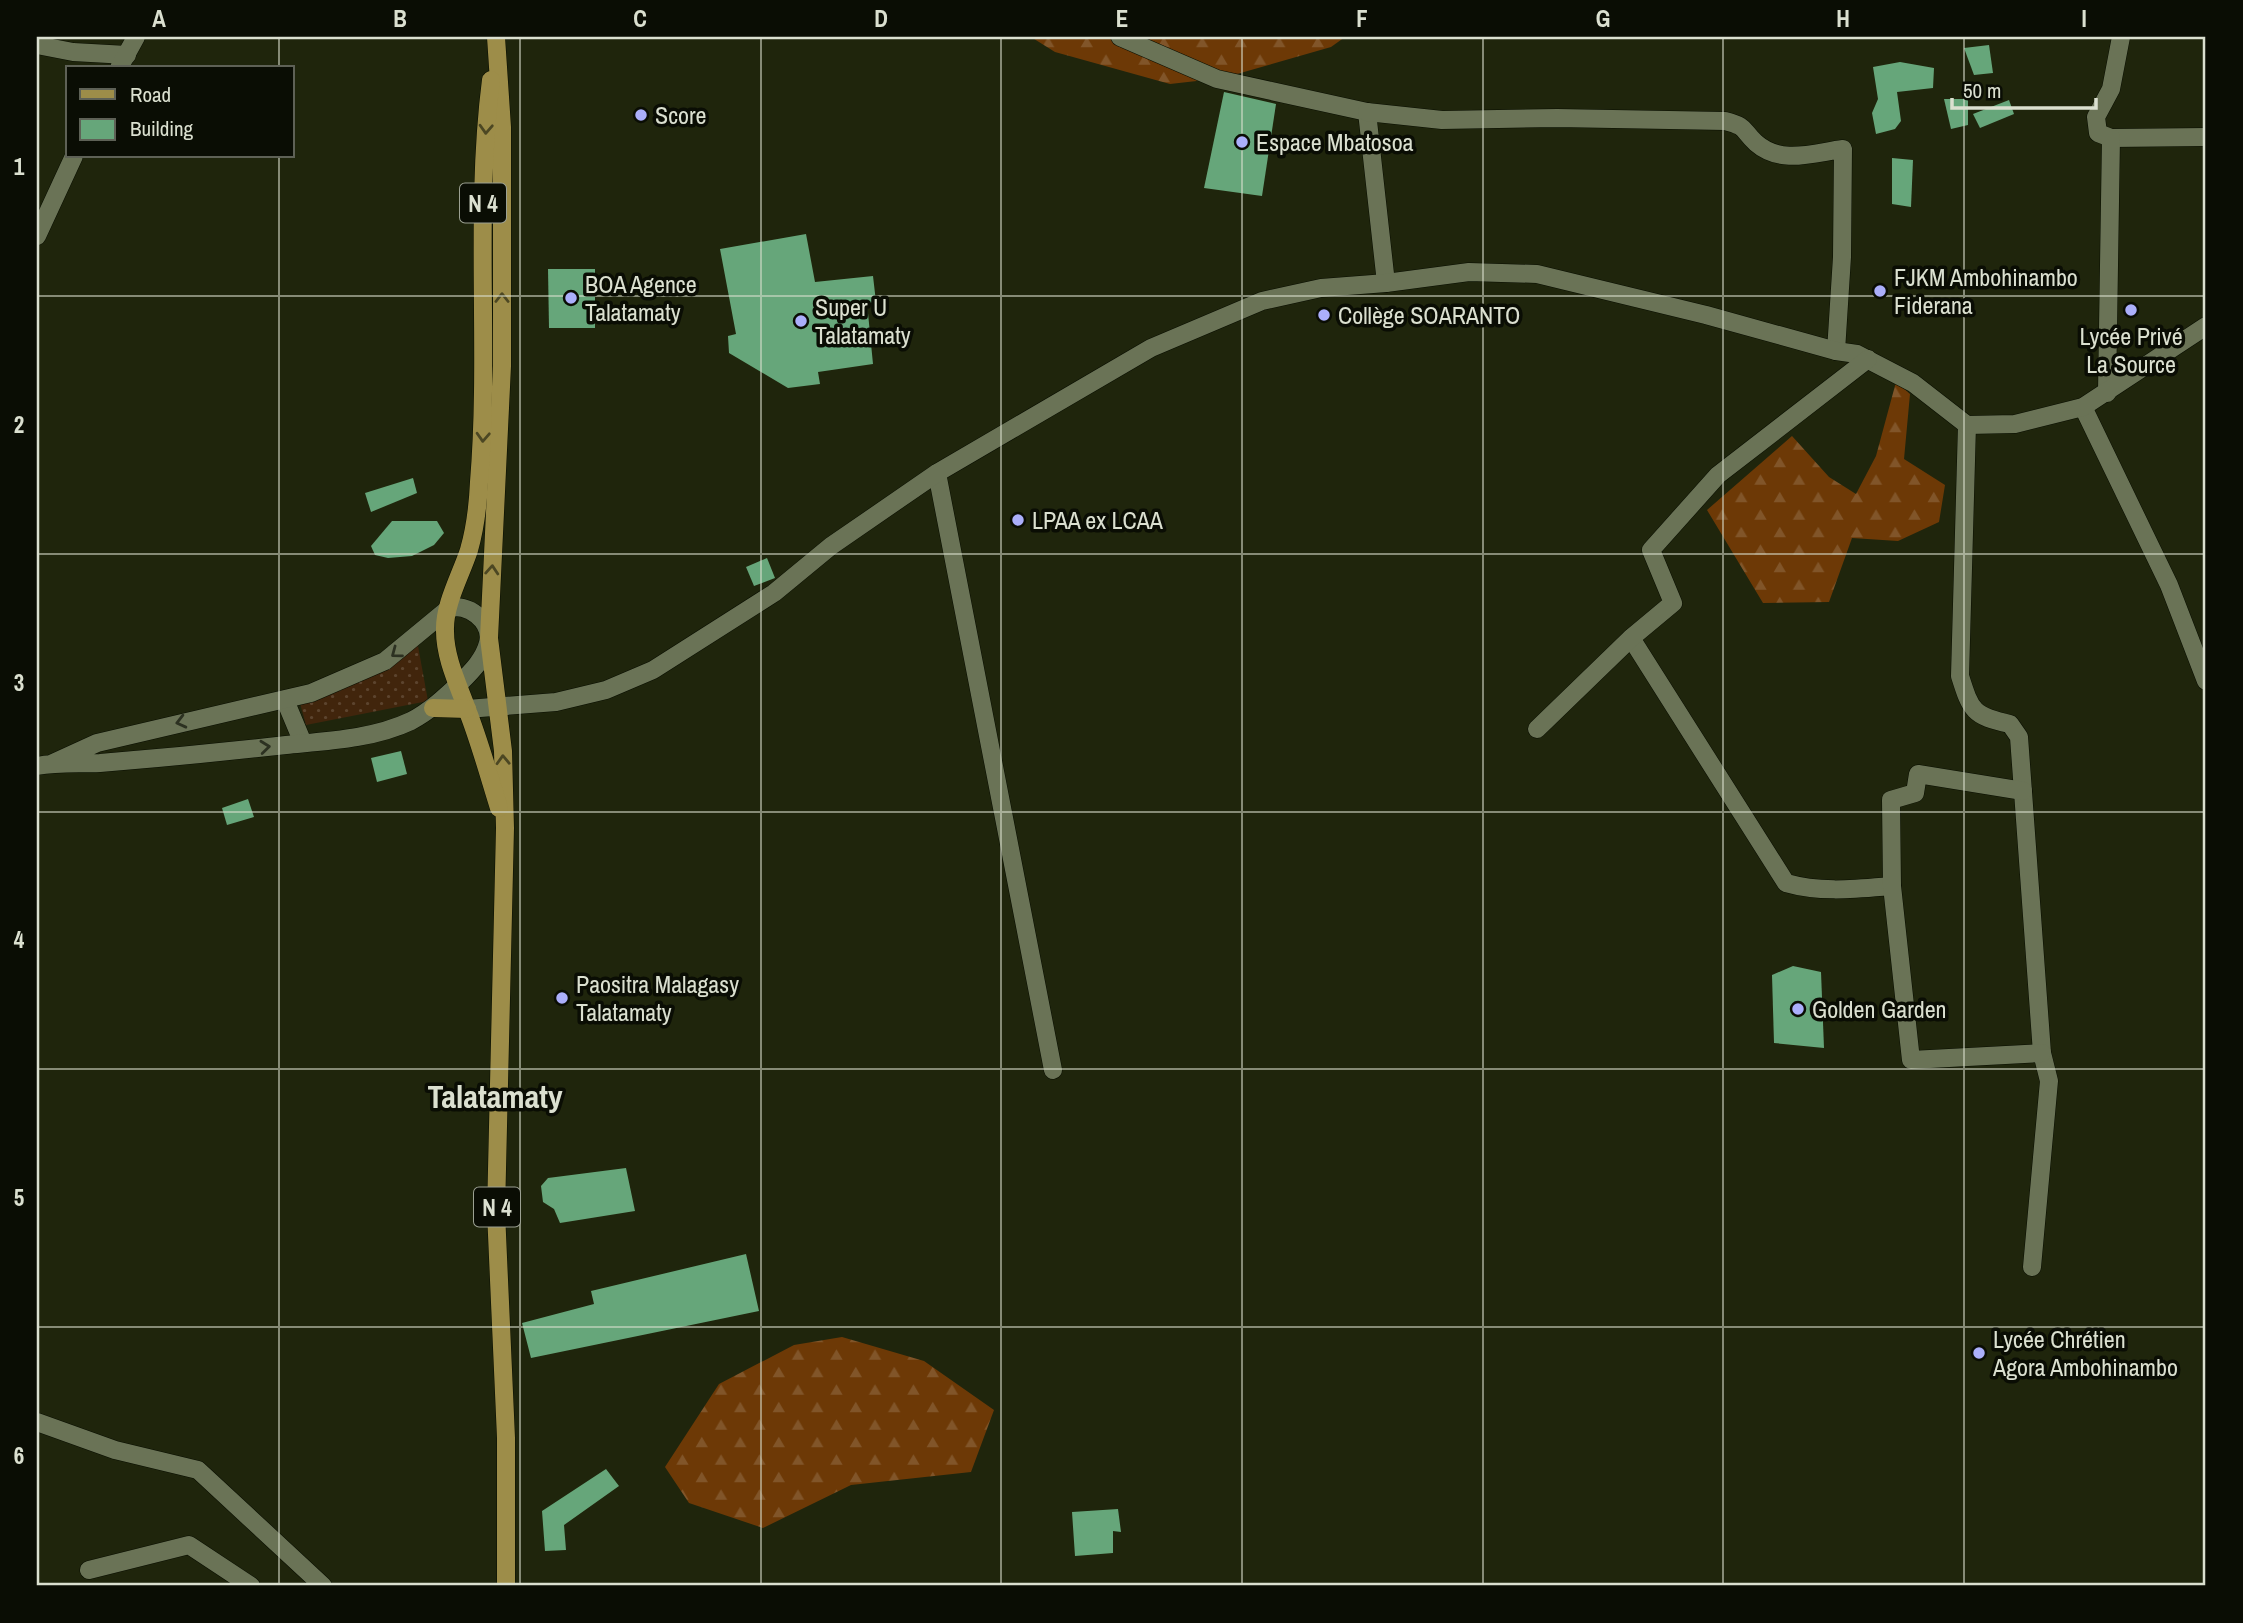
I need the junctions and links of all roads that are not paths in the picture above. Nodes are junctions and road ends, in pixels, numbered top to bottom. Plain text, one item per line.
1 (136, 37) edge
2 (496, 37) edge
3 (1120, 37) edge
4 (2121, 37) edge
5 (37, 45) edge
6 (123, 62) edge
7 (1367, 112) junction
8 (2206, 137) edge
9 (2111, 138) junction
10 (73, 158) edge
11 (37, 236) edge
12 (1386, 283) junction
13 (2206, 326) edge
14 (1836, 351) junction
15 (1868, 359) junction
16 (2106, 393) junction
17 (2084, 407) junction
18 (1967, 425) junction
19 (937, 473) junction
20 (448, 609) junction
21 (489, 638) junction
22 (1631, 638) junction
23 (2206, 681) edge
24 (457, 685) junction
25 (285, 700) junction
26 (433, 708) junction
27 (499, 708) junction
28 (467, 709) junction
29 (1537, 729) dead end
30 (303, 743) junction
31 (44, 765) edge
32 (2023, 791) junction
33 (505, 828) junction
34 (1892, 886) junction
35 (2042, 1052) junction
36 (1053, 1070) dead end
37 (2032, 1267) dead end
38 (37, 1422) edge
39 (66, 1432) junction
40 (37, 1434) edge
41 (89, 1570) dead end
42 (251, 1586) edge
43 (323, 1586) edge
44 (506, 1586) edge

1 - 6 street
2 -> 20 main road, N 4
21 -> 2 main road, N 4
3 - 7 street
4 - 9 street
5 - 6 street
7 - 12 street
7 - 14 street
8 - 9 street
9 - 16 street
10 - 11 street
12 - 14 street
12 - 19 street
13 - 16 street
14 - 15 street
15 - 18 street
15 - 22 street
16 - 17 street
17 - 18 street
17 - 23 street
18 - 32 street
19 - 27 street
19 - 36 street
20 - 21 street
20 - 24 main road, N 4
20 -> 25 street
21 - 24 street
21 - 27 main road, N 4
22 - 29 street
22 - 34 street
24 - 26 street
24 - 28 main road, N 4
25 - 30 street
25 -> 31 street
26 - 28 main road
26 - 30 street
27 - 28 street
33 -> 27 main road, N 4
28 - 33 main road, N 4
31 -> 30 street
32 - 34 street
32 - 35 street
33 - 44 main road, N 4
34 - 35 street
35 - 37 street
38 - 39 street
39 - 40 street
39 - 43 street
41 - 42 street

